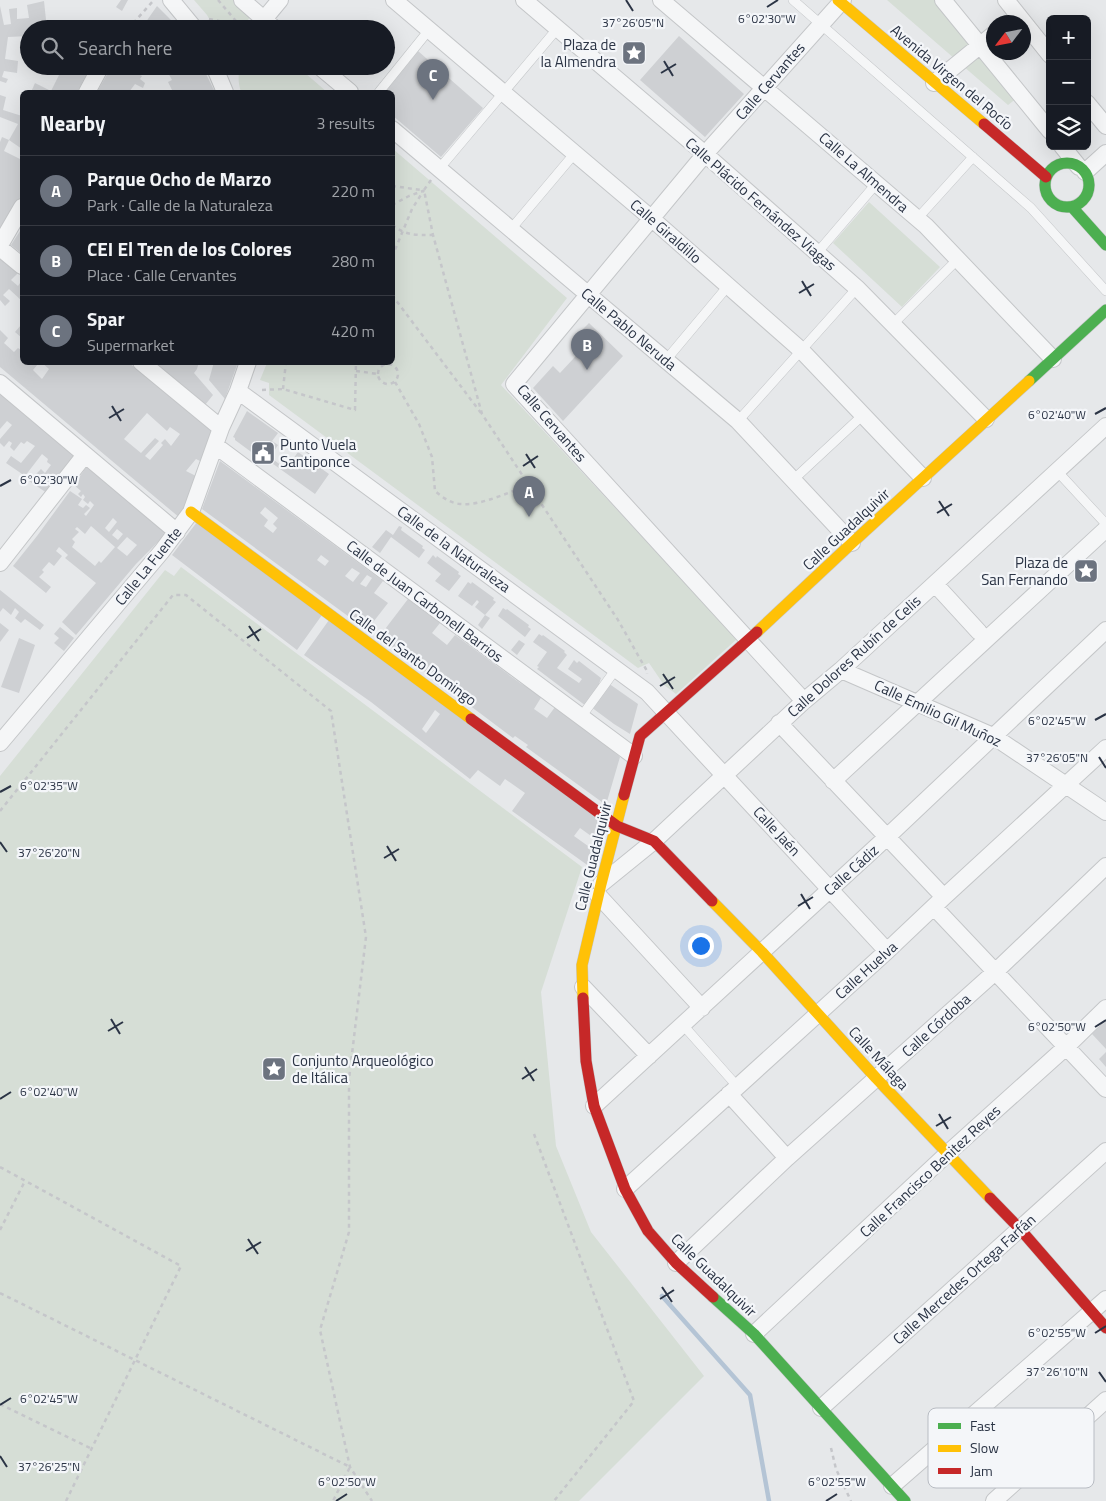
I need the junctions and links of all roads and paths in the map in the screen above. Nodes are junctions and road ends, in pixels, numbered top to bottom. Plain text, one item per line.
1 (154, 0) edge
2 (171, 0) edge
3 (218, 0) edge
4 (242, 0) edge
5 (280, 0) edge
6 (394, 0) edge
7 (524, 0) edge
8 (661, 0) edge
9 (793, 0) edge
10 (943, 0) edge
11 (1006, 0) edge
12 (840, 1) edge
13 (1012, 15) edge
14 (209, 19) dead end
15 (136, 20) edge
16 (188, 20) edge
17 (214, 20) edge
18 (235, 20) edge
19 (255, 20) edge
20 (264, 20) edge
21 (821, 24) junction
22 (558, 29) junction
23 (429, 30) junction
24 (1031, 37) edge
25 (986, 40) edge
26 (980, 45) junction
27 (1046, 51) edge
28 (395, 72) edge
29 (96, 75) edge
30 (220, 75) edge
31 (330, 75) edge
32 (393, 75) edge
33 (934, 83) junction
34 (765, 88) junction
35 (88, 90) edge
36 (224, 90) edge
37 (348, 90) edge
38 (381, 90) edge
39 (504, 93) junction
40 (1089, 105) edge
41 (1046, 126) edge
42 (1106, 126) edge
43 (395, 132) edge
44 (1065, 150) edge
45 (575, 153) junction
46 (1106, 153) edge
47 (705, 154) junction
48 (973, 157) junction
49 (439, 169) junction
50 (1082, 170) junction
51 (1046, 177) junction
52 (876, 184) junction
53 (395, 186) edge
54 (424, 190) junction
55 (395, 203) edge
56 (1072, 207) junction
57 (20, 211) edge
58 (651, 218) junction
59 (917, 218) junction
60 (395, 227) edge
61 (511, 229) junction
62 (402, 232) junction
63 (434, 235) junction
64 (1106, 245) edge
65 (0, 247) edge
66 (395, 250) edge
67 (817, 253) junction
68 (958, 259) junction
69 (20, 264) edge
70 (728, 286) junction
71 (857, 288) junction
72 (1106, 291) edge
73 (587, 294) junction
74 (395, 299) edge
75 (1106, 310) edge
76 (893, 324) junction
77 (801, 350) junction
78 (1053, 359) junction
79 (666, 360) junction
80 (145, 365) edge
81 (247, 365) edge
82 (286, 365) edge
83 (356, 365) edge
84 (383, 365) edge
85 (394, 365) edge
86 (356, 371) junction
87 (378, 374) junction
88 (395, 382) junction
89 (0, 383) edge
90 (283, 389) junction
91 (238, 391) junction
92 (482, 414) junction
93 (863, 415) junction
94 (986, 419) junction
95 (738, 421) junction
96 (1106, 426) edge
97 (222, 428) junction
98 (216, 446) junction
99 (84, 456) junction
100 (1057, 471) junction
101 (923, 478) junction
102 (793, 480) junction
103 (529, 485) junction
104 (191, 512) junction
105 (1106, 524) edge
106 (1106, 528) edge
107 (177, 532) junction
108 (852, 543) junction
109 (0, 563) edge
110 (935, 584) junction
111 (1106, 630) edge
112 (979, 632) dead end
113 (749, 640) junction
114 (616, 669) junction
115 (841, 670) junction
116 (648, 692) junction
117 (804, 701) junction
118 (918, 704) junction
119 (666, 712) junction
120 (581, 717) junction
121 (780, 724) junction
122 (993, 736) junction
123 (0, 743) edge
124 (1106, 748) edge
125 (634, 756) junction
126 (725, 776) junction
127 (833, 781) junction
128 (1067, 785) junction
129 (0, 811) edge
130 (1106, 812) edge
131 (617, 826) junction
132 (887, 837) junction
133 (654, 841) junction
134 (1106, 866) edge
135 (830, 888) junction
136 (600, 890) junction
137 (939, 902) junction
138 (888, 951) junction
139 (762, 952) junction
140 (995, 972) junction
141 (583, 987) junction
142 (702, 1008) junction
143 (1106, 1008) edge
144 (817, 1014) junction
145 (683, 1025) junction
146 (1066, 1046) junction
147 (649, 1056) junction
148 (876, 1078) junction
149 (1106, 1089) edge
150 (733, 1090) junction
151 (594, 1106) junction
152 (534, 1134) dead end
153 (1106, 1151) edge
154 (948, 1153) junction
155 (787, 1158) junction
156 (0, 1167) edge
157 (25, 1181) junction
158 (625, 1189) junction
159 (1020, 1229) junction
160 (0, 1230) edge
161 (676, 1263) junction
162 (0, 1293) edge
163 (1106, 1298) edge
164 (1091, 1312) junction
165 (1106, 1328) edge
166 (754, 1334) junction
167 (135, 1360) junction
168 (1106, 1400) edge
169 (0, 1404) edge
170 (821, 1408) junction
171 (981, 1408) edge
172 (1094, 1411) edge
173 (829, 1443) dead end
174 (92, 1449) junction
175 (928, 1455) edge
176 (350, 1467) junction
177 (892, 1486) junction
178 (1008, 1488) edge
179 (66, 1501) edge
180 (332, 1501) edge
181 (372, 1501) edge
182 (554, 1501) edge
183 (851, 1501) edge
184 (905, 1501) edge
185 (994, 1501) edge

1 - 15 path
2 - 16 street
3 - 18 path
4 - 19 street
5 - 20 street
6 - 23 street, Calle Giraldillo
7 - 22 street, Calle Plácido Fernández Viagas
8 - 34 street, Calle La Almendra
9 - 21 lane
10 - 26 street
11 - 13 street
12 - 21 street, Calle Cervantes
12 - 33 street, Avenida Virgen del Rocío
14 - 17 path
21 - 34 street, Calle Cervantes
21 - 48 lane
22 - 39 lane
22 - 47 street, Calle Plácido Fernández Viagas
23 - 28 lane
23 - 39 street, Calle Giraldillo
24 - 27 street
25 - 26 street
26 - 33 street
26 - 41 street
29 - 35 street
30 - 36 street
31 - 37 street
32 - 38 lane
33 - 51 street, Avenida Virgen del Rocío
34 - 47 street, Calle Cervantes
34 - 52 street, Calle La Almendra
39 - 45 street, Calle Giraldillo
39 - 49 lane
40 - 42 street
43 - 49 street, Calle Pablo Neruda
44 - 50 street
45 - 58 street, Calle Giraldillo
45 - 61 lane
46 - 50 street
47 - 58 street, Calle Cervantes
47 - 67 street, Calle Plácido Fernández Viagas
48 - 59 lane
48 - 72 lane
49 - 54 path
49 - 61 street, Calle Pablo Neruda
50 - 51 street
50 - 56 street
51 - 56 street
52 - 59 street, Calle La Almendra
52 - 67 lane
53 - 54 path
54 - 55 path
54 - 62 path
54 - 63 path
56 - 64 street
57 - 65 street
58 - 70 street, Calle Giraldillo
58 - 73 street, Calle Cervantes
59 - 68 street, Calle La Almendra
60 - 62 path
61 - 73 street, Calle Pablo Neruda
62 - 63 path
62 - 66 path
63 - 92 path
65 - 69 street
67 - 71 street, Calle Plácido Fernández Viagas
68 - 76 lane
68 - 78 street, Calle La Almendra
70 - 77 street, Calle Giraldillo
70 - 79 lane
71 - 76 street, Calle Plácido Fernández Viagas
71 - 77 lane
73 - 79 street, Calle Pablo Neruda
73 - 113 street, Calle Cervantes
74 - 92 path
75 - 78 street, Calle Guadalquivir
76 - 94 street, Calle Plácido Fernández Viagas
77 - 93 street, Calle Giraldillo
77 - 95 lane
78 - 94 street, Calle Guadalquivir
79 - 95 street, Calle Pablo Neruda
80 - 97 street
81 - 91 street, Calle La Fuente
82 - 90 path
83 - 86 path
84 - 87 path
85 - 88 path
86 - 87 path
86 - 90 path
87 - 88 path
88 - 103 path
89 - 99 street
90 - 91 path
91 - 97 street, Calle La Fuente
91 - 114 street, Calle de la Naturaleza
92 - 103 path
93 - 101 street, Calle Giraldillo
93 - 102 lane
94 - 101 street, Calle Guadalquivir
95 - 102 street, Calle Pablo Neruda
96 - 100 street, Calle Dolores Rubín de Celis
97 - 98 street, Calle La Fuente
98 - 104 street, Calle La Fuente
98 - 120 street, Calle de Juan Carbonell Barrios
99 - 107 street
99 - 109 street
100 - 105 lane
100 - 110 street, Calle Dolores Rubín de Celis
101 - 108 street, Calle Guadalquivir
102 - 108 street, Calle Pablo Neruda
103 - 116 path
104 - 107 street, Calle La Fuente
104 - 131 street, Calle del Santo Domingo
106 - 118 street
107 - 123 street, Calle La Fuente
108 - 113 street, Calle Guadalquivir
110 - 112 street
110 - 115 street, Calle Dolores Rubín de Celis
111 - 122 street, Calle Cádiz
113 - 117 street, Calle Cervantes
113 - 119 street, Calle Guadalquivir
114 - 116 street, Calle de la Naturaleza
114 - 120 lane
115 - 117 street, Calle Dolores Rubín de Celis
115 - 118 street, Calle Emilio Gil Muñoz
116 - 119 street, Calle de la Naturaleza
117 - 121 street, Calle Dolores Rubín de Celis
118 - 122 street, Calle Emilio Gil Muñoz
118 - 127 street
119 - 125 street, Calle Guadalquivir
119 - 126 street, Calle Jaén
120 - 125 street, Calle de Juan Carbonell Barrios
121 - 126 street, Calle Dolores Rubín de Celis
121 - 127 street
122 - 128 street, Calle Emilio Gil Muñoz
122 - 132 street, Calle Cádiz
124 - 128 street, Calle Huelva
125 - 131 street, Calle Guadalquivir
126 - 133 street, Calle Dolores Rubín de Celis
126 - 135 street, Calle Jaén
127 - 132 street
128 - 130 street, Calle Emilio Gil Muñoz
128 - 137 street, Calle Huelva
129 - 176 path
131 - 133 street, Calle Málaga
131 - 136 street, Calle Guadalquivir
132 - 135 street, Calle Cádiz
132 - 137 street
133 - 136 street, Calle Dolores Rubín de Celis
133 - 139 street, Calle Málaga
134 - 140 street, Calle Córdoba
135 - 138 street, Calle Jaén
135 - 139 street, Calle Cádiz
136 - 141 street, Calle Guadalquivir
136 - 142 street
137 - 138 street, Calle Huelva
137 - 140 street
138 - 144 street, Calle Huelva
139 - 142 street, Calle Cádiz
139 - 144 street, Calle Málaga
140 - 146 street
140 - 148 street, Calle Córdoba
141 - 147 street
141 - 151 street, Calle Guadalquivir
142 - 145 street, Calle Cádiz
143 - 146 street, Calle Francisco Benitez Reyes
144 - 148 street, Calle Málaga
144 - 150 street, Calle Huelva
145 - 147 street, Calle Cádiz
145 - 150 lane
146 - 149 street
146 - 154 street, Calle Francisco Benitez Reyes
147 - 151 street, Calle Cádiz
148 - 154 street, Calle Málaga
148 - 155 street, Calle Córdoba
150 - 155 street
150 - 158 street, Calle Huelva
151 - 158 street, Calle Guadalquivir
152 - 182 path
153 - 159 street, Calle Mercedes Ortega Farfán
154 - 159 street, Calle Málaga
154 - 166 street, Calle Francisco Benitez Reyes
155 - 161 street, Calle Córdoba
156 - 157 path
157 - 160 path
157 - 167 path
158 - 161 street, Calle Guadalquivir
159 - 164 street, Calle Málaga
159 - 170 street, Calle Mercedes Ortega Farfán
161 - 166 street, Calle Guadalquivir
162 - 167 path
163 - 164 street
164 - 165 street, Calle Málaga
164 - 171 street
166 - 170 street, Calle Guadalquivir
167 - 174 path
167 - 176 path
168 - 172 street
169 - 174 path
170 - 177 street, Calle Guadalquivir
173 - 183 path
174 - 179 path
175 - 177 street
176 - 180 path
176 - 181 path
177 - 184 street, Calle Guadalquivir
178 - 185 street

